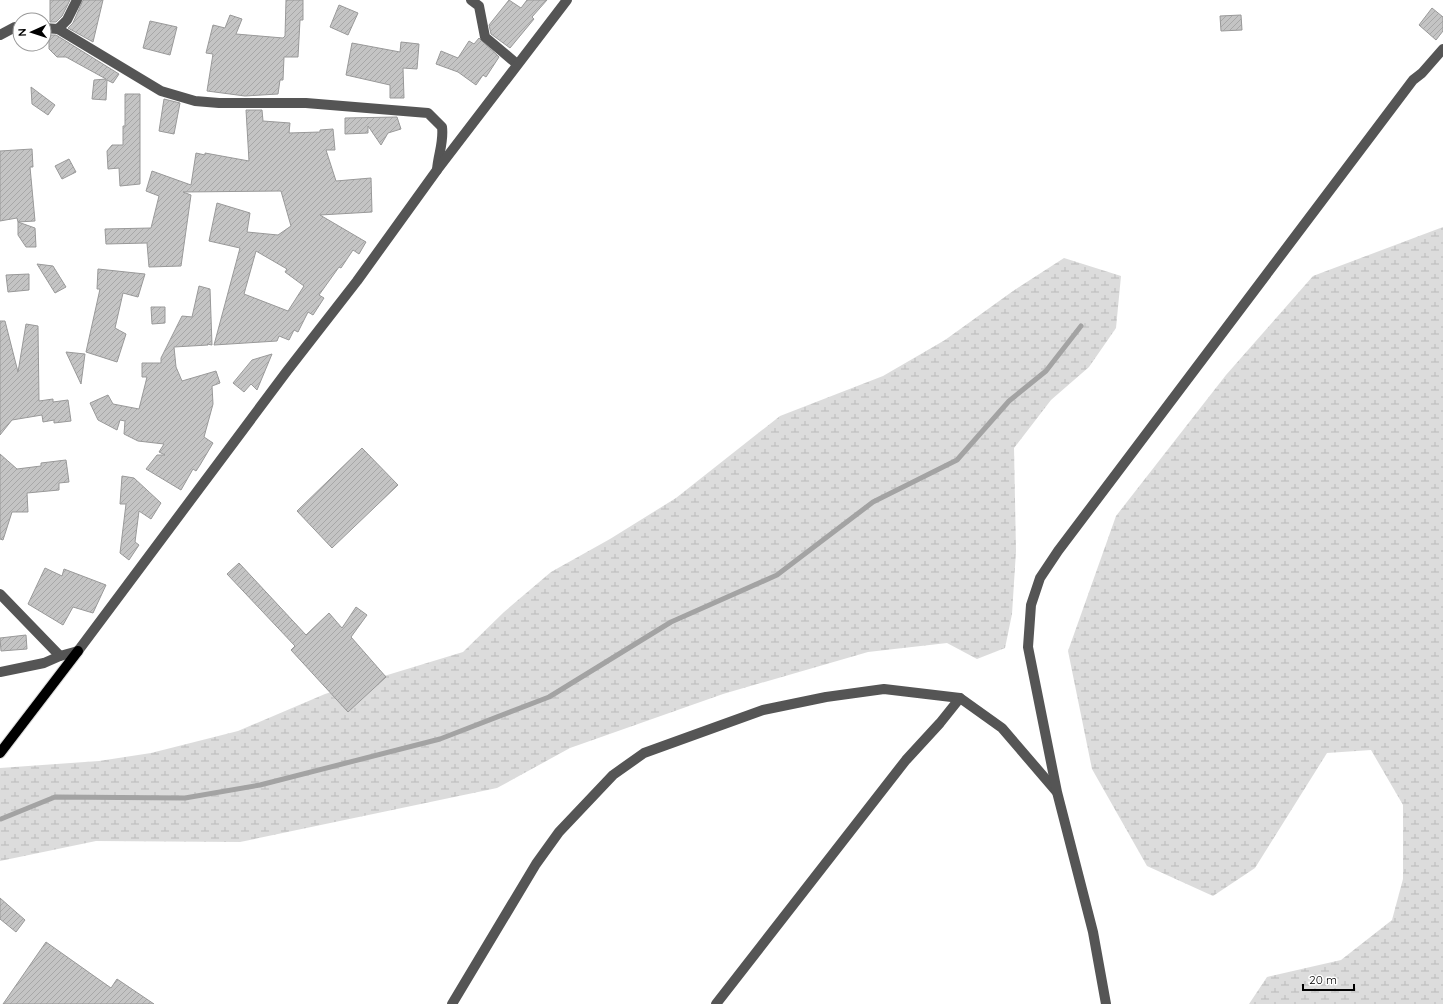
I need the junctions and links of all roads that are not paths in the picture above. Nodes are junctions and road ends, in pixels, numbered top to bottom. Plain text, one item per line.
1 (77, 0) edge
2 (471, 0) edge
3 (567, 0) edge
4 (12, 28) edge
5 (52, 28) edge
6 (58, 28) junction
7 (0, 34) edge
8 (1443, 49) edge
9 (517, 64) junction
10 (437, 170) junction
11 (0, 594) edge
12 (78, 651) junction
13 (60, 656) junction
14 (0, 672) edge
15 (960, 698) junction
16 (0, 753) edge
17 (1057, 792) junction
18 (452, 1004) edge
19 (716, 1004) edge
20 (1106, 1004) edge

1 - 6 street
2 - 9 street
3 - 9 street
4 - 7 street
5 - 6 street
6 - 10 street
8 - 17 street
9 - 10 street
10 - 12 street
11 - 13 street
12 - 13 street
12 - 16 main road
13 - 14 street
15 - 17 street
15 - 18 street
15 - 19 street
17 - 20 street

